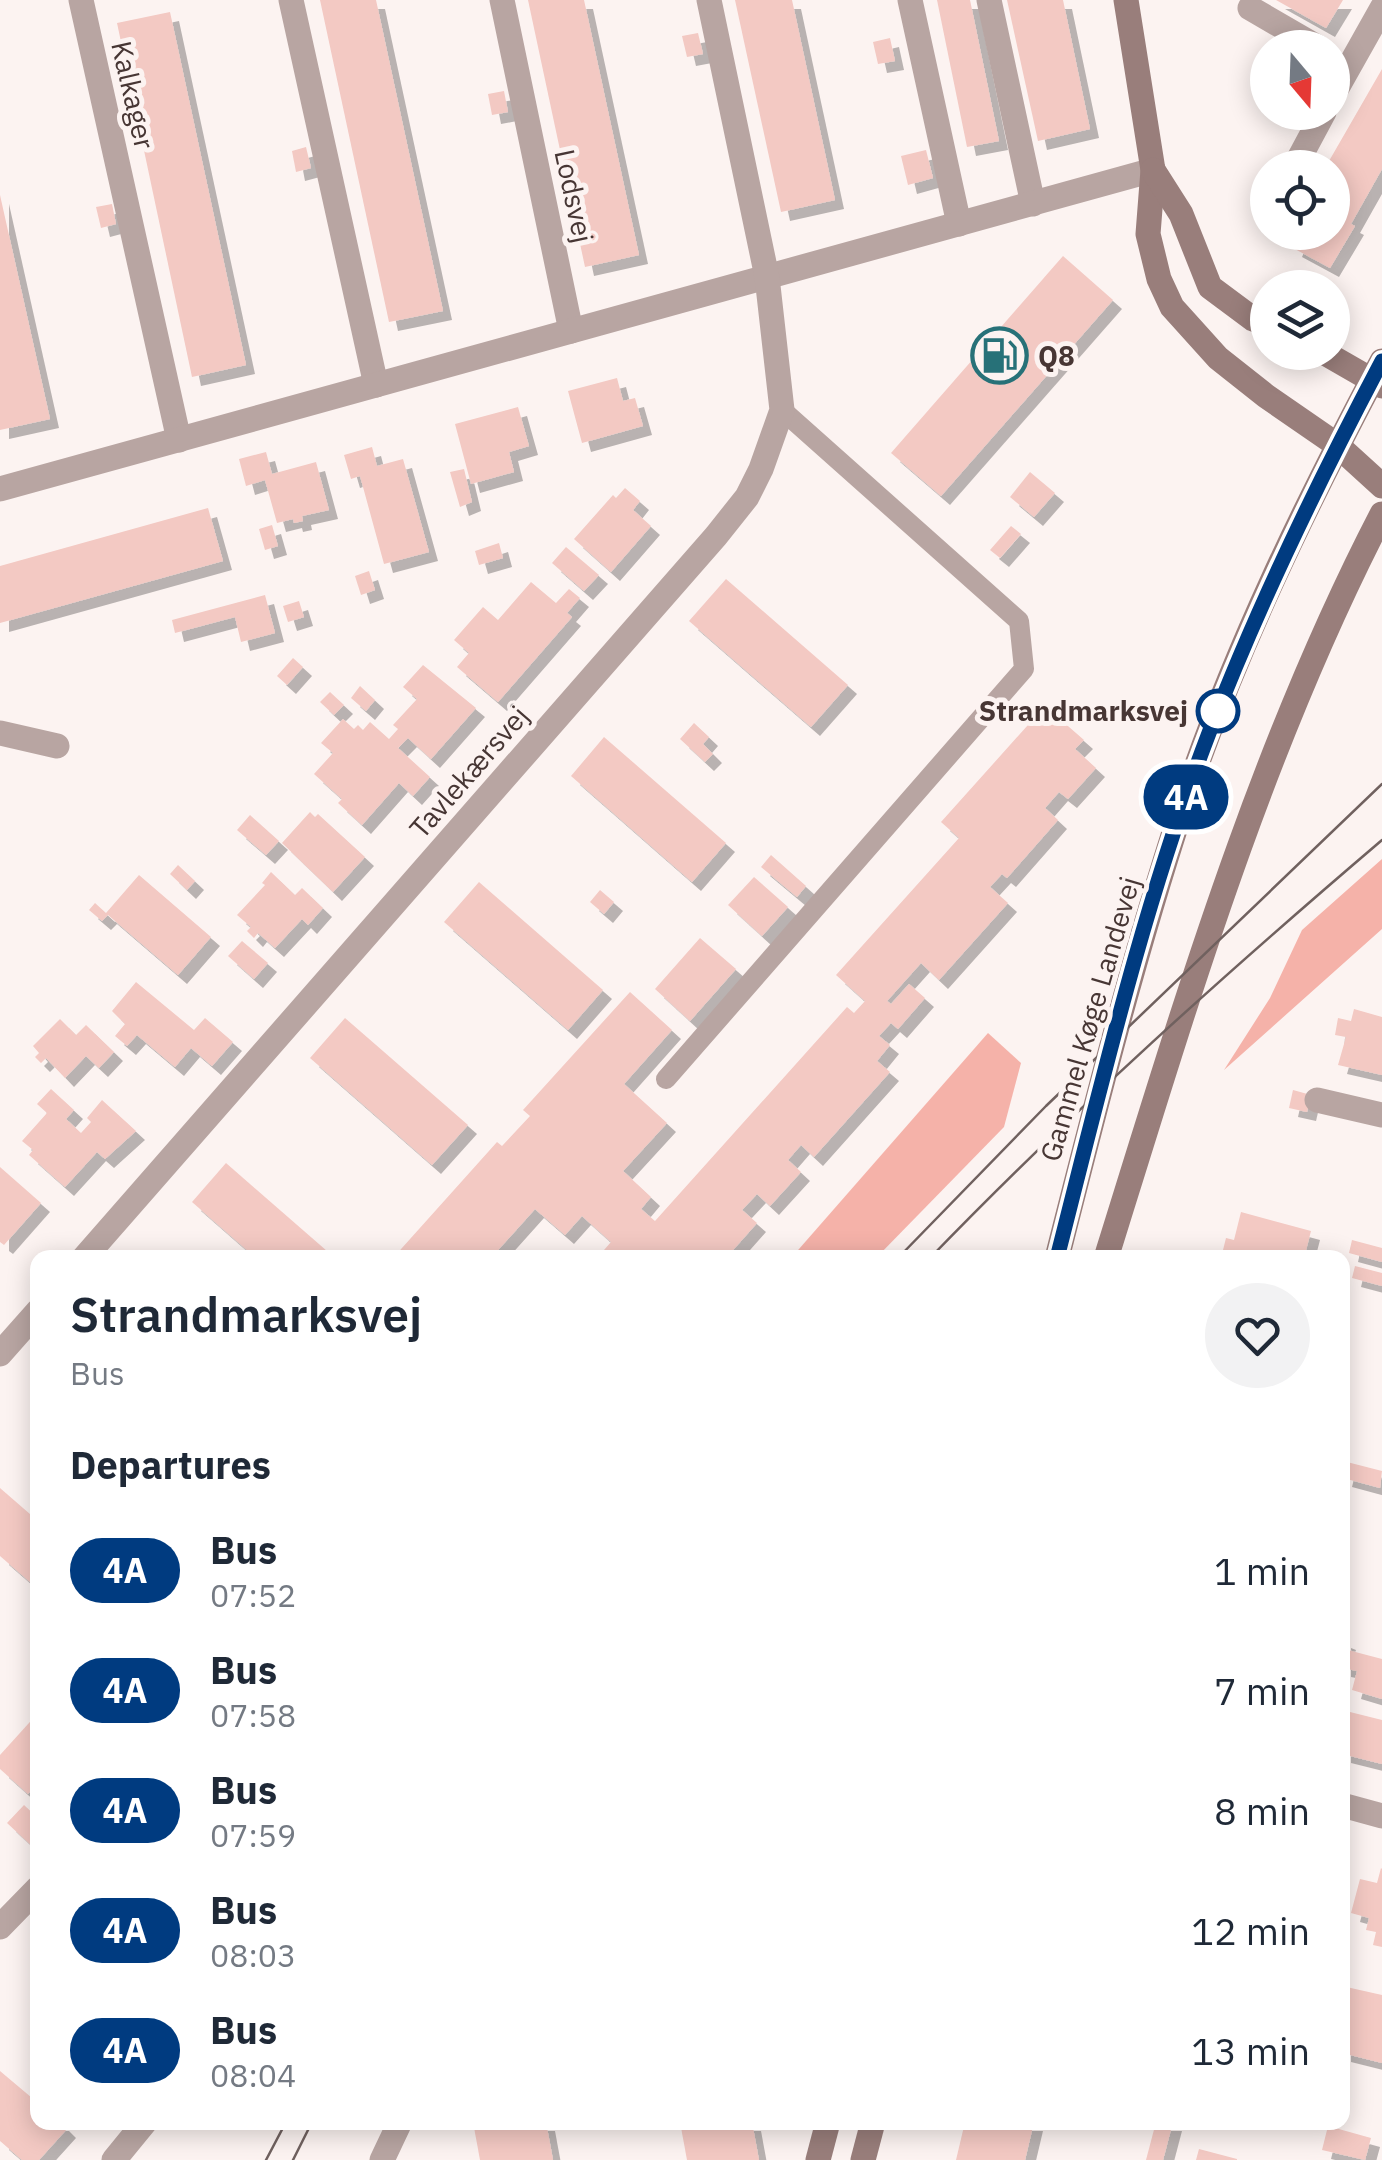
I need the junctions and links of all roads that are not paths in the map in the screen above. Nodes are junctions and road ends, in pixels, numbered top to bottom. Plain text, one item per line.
1 (81, 0) edge
2 (291, 0) edge
3 (502, 0) edge
4 (709, 0) edge
5 (910, 0) edge
6 (988, 0) edge
7 (1126, 0) edge
8 (1250, 8) dead end
9 (1382, 8) edge
10 (1288, 30) edge
11 (1350, 49) edge
12 (1153, 170) junction
13 (1032, 204) junction
14 (959, 224) junction
15 (767, 277) junction
16 (1250, 317) edge
17 (571, 331) junction
18 (1350, 364) edge
19 (1379, 376) edge
20 (376, 385) junction
21 (782, 410) junction
22 (179, 440) junction
23 (1337, 445) junction
24 (1382, 486) edge
25 (0, 489) edge
26 (1382, 514) edge
27 (0, 732) edge
28 (57, 746) dead end
29 (666, 1079) dead end
30 (1317, 1100) dead end
31 (1382, 1116) edge
32 (91, 1250) edge
33 (1059, 1250) edge
34 (1109, 1250) edge
35 (30, 1320) edge
36 (0, 1354) edge
37 (1350, 1807) edge
38 (1382, 1816) edge
39 (30, 1896) edge
40 (0, 1927) edge
41 (139, 2130) edge
42 (396, 2130) edge
43 (826, 2130) edge
44 (871, 2130) edge
45 (114, 2160) edge
46 (382, 2160) edge
47 (818, 2160) edge
48 (863, 2160) edge

1 - 22 street, Kalkager
2 - 20 street
3 - 17 street, Lodsvej
4 - 15 street
5 - 14 street
6 - 13 street
7 - 12 main road
8 - 10 street
9 - 11 street
12 - 13 street
12 - 16 main road
12 - 23 main road
13 - 14 street
14 - 15 street
15 - 17 street
15 - 21 street, Tavlekærsvej
17 - 20 street
18 - 19 main road
19 - 23 main road, Gammel Køge Landevej
20 - 22 street
21 - 29 lane
21 - 32 street, Tavlekærsvej
22 - 25 street
23 - 24 main road
23 - 33 main road, Gammel Køge Landevej
26 - 34 main road
27 - 28 street
30 - 31 street
35 - 36 street
37 - 38 street
39 - 40 street
41 - 45 street
42 - 46 street
43 - 47 main road
44 - 48 main road

